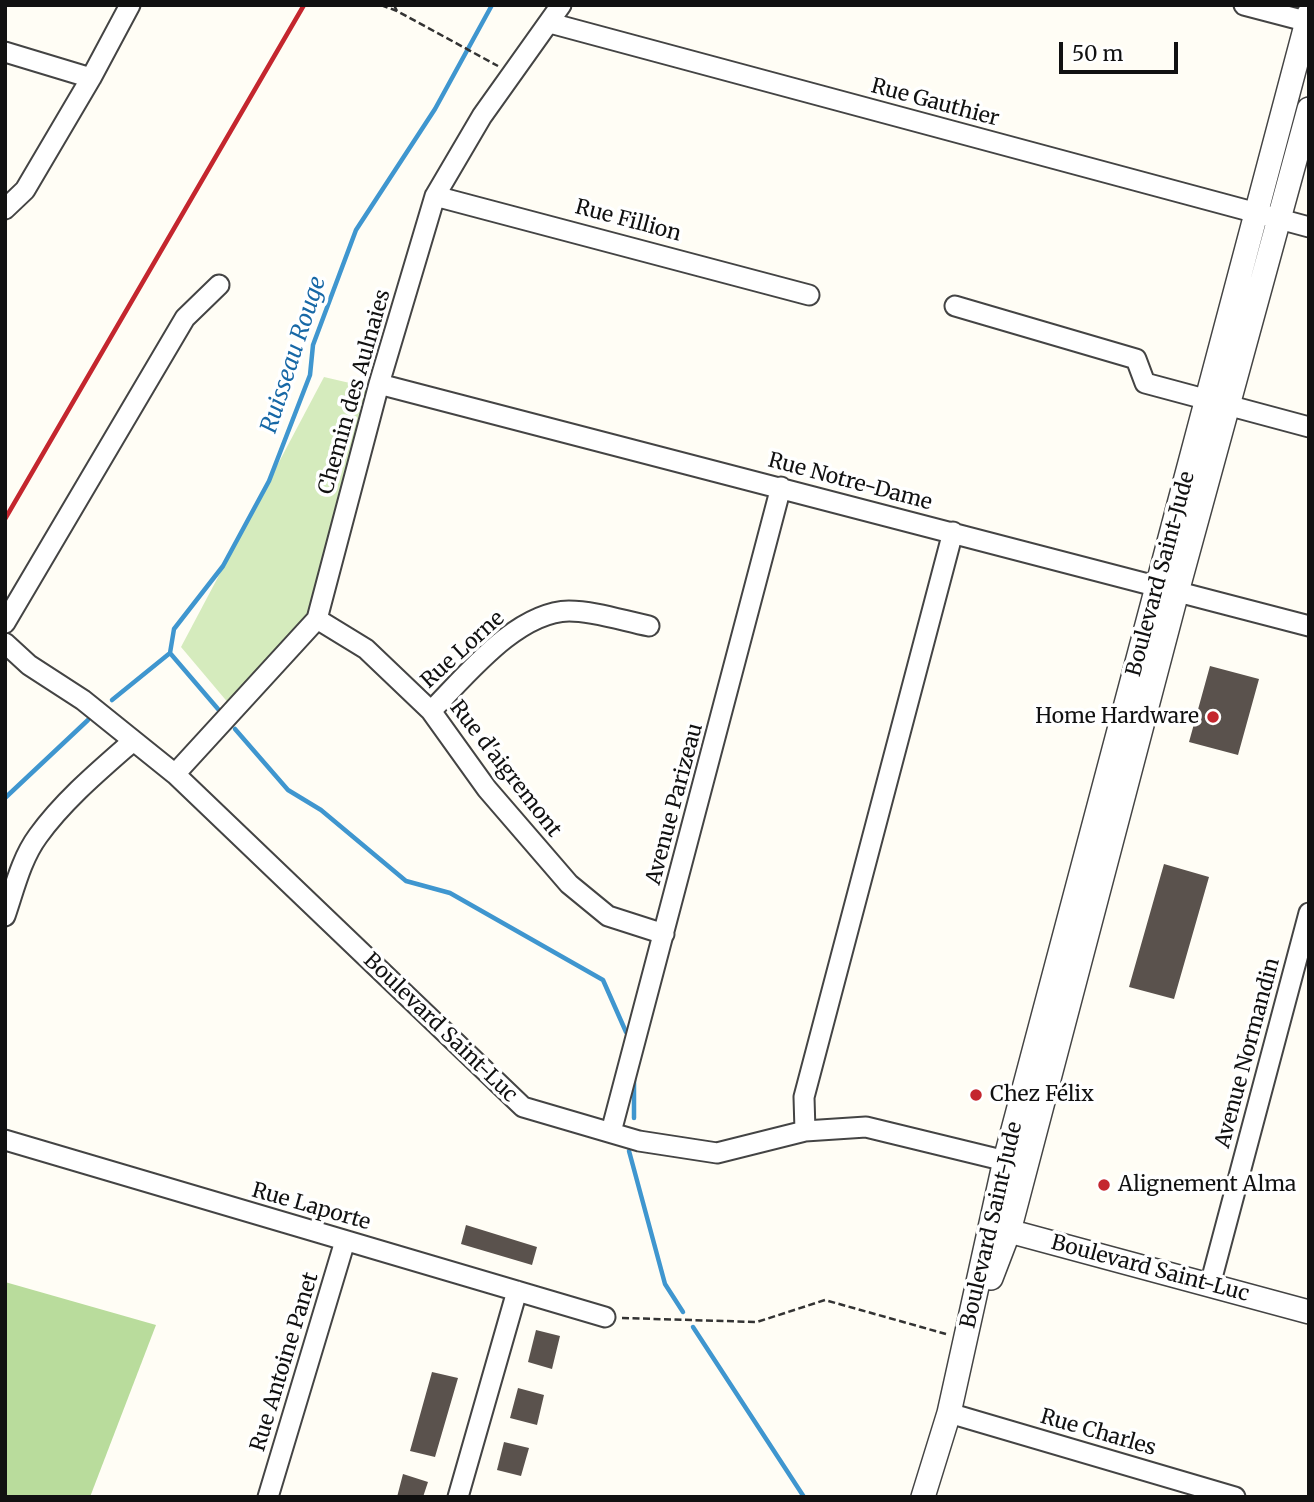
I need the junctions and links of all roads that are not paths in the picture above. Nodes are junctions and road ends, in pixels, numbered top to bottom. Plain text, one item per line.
1 (130, 5) edge
2 (561, 5) edge
3 (1244, 5) edge
4 (1308, 19) edge
5 (550, 23) junction
6 (5, 52) edge
7 (91, 78) junction
8 (1309, 109) edge
9 (435, 196) junction
10 (5, 209) edge
11 (1256, 213) junction
12 (1279, 219) junction
13 (1309, 227) edge
14 (219, 285) dead end
15 (809, 295) dead end
16 (955, 306) dead end
17 (379, 384) junction
18 (1217, 403) junction
19 (1309, 427) edge
20 (781, 487) junction
21 (953, 532) junction
22 (1167, 590) junction
23 (317, 619) junction
24 (5, 623) edge
25 (649, 626) dead end
26 (1309, 626) edge
27 (5, 643) edge
28 (430, 711) junction
29 (133, 741) junction
30 (175, 774) junction
31 (1309, 913) edge
32 (5, 916) edge
33 (664, 934) junction
34 (805, 1131) junction
35 (611, 1132) junction
36 (5, 1140) edge
37 (1016, 1163) junction
38 (1000, 1228) junction
39 (345, 1241) junction
40 (1210, 1285) junction
41 (517, 1291) junction
42 (1309, 1312) edge
43 (605, 1317) road end
44 (949, 1413) junction
45 (1227, 1496) edge
46 (268, 1497) edge
47 (458, 1497) edge
48 (923, 1497) edge

1 - 7 street
2 - 5 street, Chemin des Aulnaies
3 - 4 street
4 - 11 street, Boulevard Saint-Jude
5 - 9 street, Chemin des Aulnaies
5 - 11 street, Rue Gauthier
6 - 7 street
7 - 10 street
8 - 12 street, Boulevard Saint-Jude
9 - 15 street, Rue Fillion
9 - 17 street, Chemin des Aulnaies
11 - 12 street, Rue Gauthier
11 - 18 street, Boulevard Saint-Jude
12 - 13 street, Rue Gauthier
12 - 18 street, Boulevard Saint-Jude
14 - 24 street
16 - 18 street
17 - 20 street, Rue Notre-Dame
17 - 23 street, Chemin des Aulnaies
18 - 19 street
18 - 22 street, Boulevard Saint-Jude
20 - 21 street, Rue Notre-Dame
20 - 33 street, Avenue Parizeau
21 - 22 street, Rue Notre-Dame
21 - 34 street
22 - 26 street, Rue Notre-Dame
22 - 37 street, Boulevard Saint-Jude
23 - 28 street, Rue d'aigremont
23 - 30 street, Chemin des Aulnaies
25 - 28 street, Rue Lorne
27 - 29 street, Boulevard Saint-Luc
28 - 33 street, Rue d'aigremont
29 - 30 street, Boulevard Saint-Luc
29 - 32 street
30 - 35 street, Boulevard Saint-Luc
31 - 40 street, Avenue Normandin
33 - 35 street, Avenue Parizeau
34 - 35 street, Boulevard Saint-Luc
34 - 37 street, Boulevard Saint-Luc
36 - 39 street, Rue Laporte
37 - 38 street, Boulevard Saint-Jude
38 - 40 street, Boulevard Saint-Luc
38 - 44 street, Boulevard Saint-Jude
39 - 41 street, Rue Laporte
39 - 46 street, Rue Antoine Panet
40 - 42 street, Boulevard Saint-Luc
41 - 43 street, Rue Laporte
41 - 47 street
44 - 45 street, Rue Charles
44 - 48 street, Boulevard Saint-Jude

